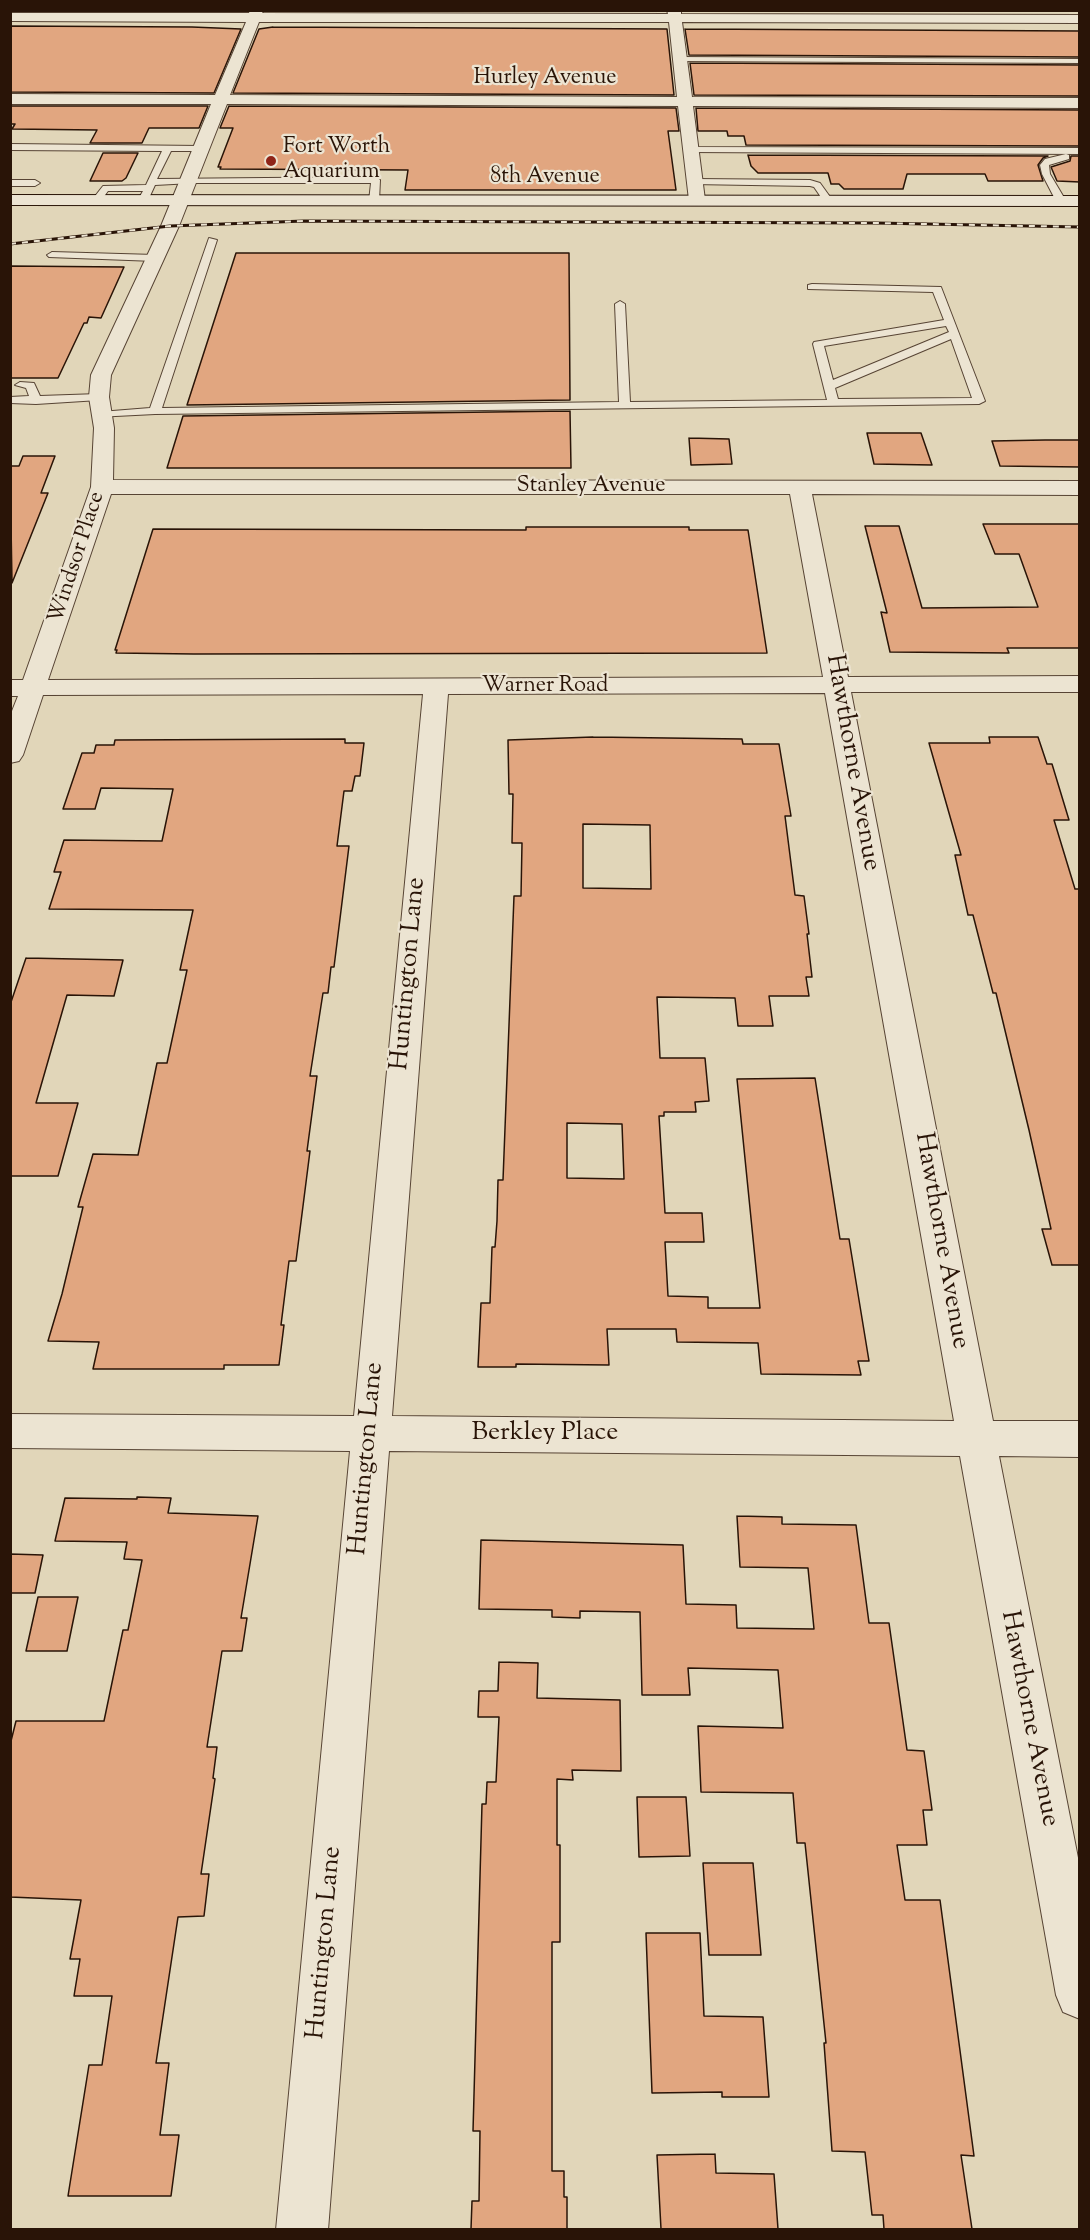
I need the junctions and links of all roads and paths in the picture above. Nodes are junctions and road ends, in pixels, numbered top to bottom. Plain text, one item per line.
1 (255, 14) edge
2 (674, 14) edge
3 (10, 17) edge
4 (1080, 19) edge
5 (680, 59) junction
6 (1080, 61) edge
7 (10, 99) edge
8 (221, 100) junction
9 (685, 102) junction
10 (1080, 103) edge
11 (10, 147) edge
12 (168, 148) junction
13 (201, 148) junction
14 (691, 150) junction
15 (1080, 151) edge
16 (1080, 157) edge
17 (292, 180) junction
18 (188, 181) junction
19 (695, 182) junction
20 (10, 183) edge
21 (148, 190) junction
22 (18, 200) edge
23 (180, 201) junction
24 (286, 201) junction
25 (374, 201) junction
26 (697, 201) junction
27 (828, 201) junction
28 (1061, 201) junction
29 (1080, 201) edge
30 (212, 240) dead end
31 (52, 255) dead end
32 (155, 258) junction
33 (812, 287) dead end
34 (620, 304) dead end
35 (952, 328) junction
36 (20, 385) dead end
37 (829, 386) junction
38 (10, 400) edge
39 (36, 400) junction
40 (833, 402) junction
41 (625, 405) junction
42 (99, 406) junction
43 (155, 411) junction
44 (102, 487) junction
45 (800, 488) junction
46 (1080, 488) edge
47 (837, 684) junction
48 (1080, 684) edge
49 (23, 688) edge
50 (435, 688) junction
51 (10, 755) edge
52 (10, 1431) edge
53 (370, 1433) junction
54 (976, 1438) junction
55 (1080, 1439) edge
56 (1080, 1995) edge
57 (302, 2229) edge

1 - 2 street
1 - 3 street
1 - 8 street, Windsor Place
2 - 4 street
2 - 5 street
5 - 6 lane
5 - 9 street
7 - 8 street, Hurley Avenue
8 - 9 street, Hurley Avenue
8 - 13 street, Windsor Place
9 - 10 street, Hurley Avenue
9 - 14 street
11 - 12 lane
12 - 13 lane
12 - 21 lane
13 - 18 street, Windsor Place
14 - 15 lane
14 - 19 street
16 - 28 lane
17 - 18 lane
17 - 24 lane
17 - 25 lane
18 - 21 lane
18 - 23 street, Windsor Place
19 - 26 street
19 - 27 lane
20 - 22 lane
21 - 22 street, 8th Avenue
21 - 23 street, 8th Avenue
23 - 24 street, 8th Avenue
23 - 32 street, Windsor Place
24 - 25 street, 8th Avenue
25 - 26 street, 8th Avenue
26 - 27 street, 8th Avenue
27 - 28 street, 8th Avenue
28 - 29 street, 8th Avenue
30 - 43 lane
31 - 32 lane
32 - 42 street, Windsor Place
33 - 35 lane
34 - 41 lane
35 - 37 lane
35 - 37 lane
35 - 40 lane
36 - 39 lane
37 - 40 lane
38 - 39 lane
39 - 42 lane
40 - 41 lane
41 - 43 lane
42 - 43 lane
42 - 44 street, Windsor Place
44 - 45 street, Stanley Avenue
44 - 49 street, Windsor Place
45 - 46 street, Stanley Avenue
45 - 47 street, Hawthorne Avenue
47 - 48 street, Warner Road
47 - 50 street, Warner Road
47 - 54 street, Hawthorne Avenue
49 - 50 street, Warner Road
49 - 51 street, Windsor Place
50 - 53 street, Huntington Lane
52 - 53 street, Berkley Place
53 - 54 street, Berkley Place
53 - 57 street, Huntington Lane
54 - 55 street, Berkley Place
54 - 56 street, Hawthorne Avenue

